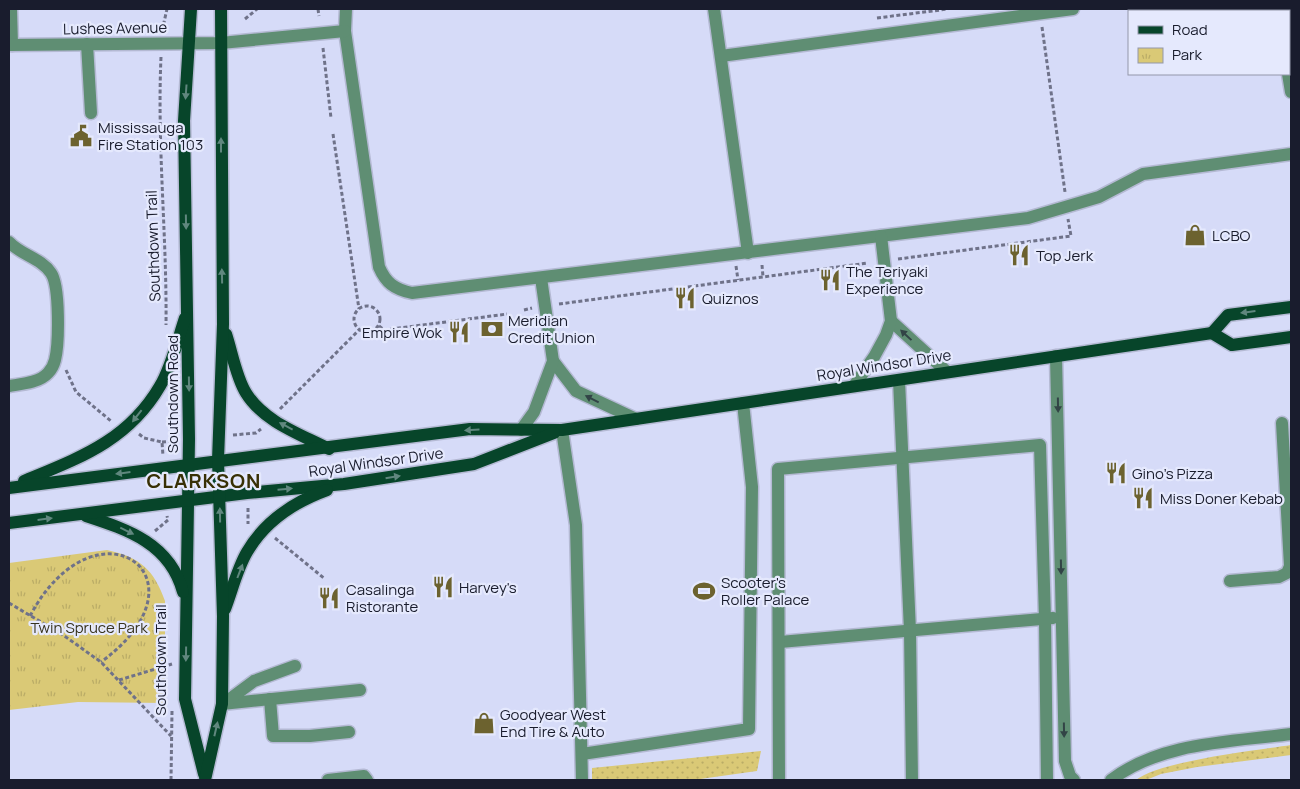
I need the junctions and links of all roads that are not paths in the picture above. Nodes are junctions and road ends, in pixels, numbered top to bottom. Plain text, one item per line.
1 (11, 9) edge
2 (191, 9) edge
3 (220, 9) edge
4 (346, 9) edge
5 (714, 9) edge
6 (1073, 9) edge
7 (345, 31) junction
8 (189, 43) junction
9 (221, 43) junction
10 (87, 44) junction
11 (10, 45) edge
12 (721, 56) junction
13 (1288, 75) edge
14 (1291, 92) edge
15 (91, 113) dead end
16 (1291, 154) edge
17 (881, 236) junction
18 (9, 242) edge
19 (748, 253) junction
20 (541, 278) junction
21 (1291, 307) edge
22 (188, 311) junction
23 (891, 321) junction
24 (223, 324) junction
25 (1212, 333) junction
26 (1291, 337) edge
27 (1056, 356) junction
28 (553, 361) junction
29 (947, 372) junction
30 (900, 380) junction
31 (9, 386) edge
32 (854, 386) junction
33 (743, 403) junction
34 (636, 419) junction
35 (1282, 423) dead end
36 (521, 430) junction
37 (562, 430) junction
38 (329, 448) junction
39 (903, 458) junction
40 (218, 460) junction
41 (189, 464) junction
42 (344, 484) junction
43 (10, 488) edge
44 (220, 496) junction
45 (188, 500) junction
46 (81, 514) junction
47 (9, 523) edge
48 (1230, 581) dead end
49 (186, 605) junction
50 (223, 616) junction
51 (1062, 616) junction
52 (1045, 620) junction
53 (910, 632) junction
54 (780, 642) junction
55 (295, 666) dead end
56 (360, 690) dead end
57 (270, 699) junction
58 (222, 704) junction
59 (349, 732) dead end
60 (1291, 734) edge
61 (582, 754) junction
62 (205, 778) edge
63 (328, 780) edge
64 (367, 780) edge
65 (582, 780) edge
66 (779, 780) edge
67 (912, 780) edge
68 (1047, 780) edge
69 (1074, 780) edge
70 (1111, 780) edge

1 - 11 street
2 - 8 main road, Southdown Road
3 - 9 main road, Southdown Road
4 - 7 street
5 - 12 street
6 - 12 street
7 - 9 street, Lushes Avenue
7 - 20 street
8 - 9 street, Lushes Avenue
8 - 10 street, Lushes Avenue
8 -> 22 main road, Southdown Road
24 -> 9 main road, Southdown Road
10 - 11 street, Lushes Avenue
10 - 15 street
12 - 19 street
13 - 14 street
16 - 17 street
17 - 19 street
17 - 23 street
18 - 31 street
19 - 20 street
20 - 28 street
21 -> 25 main road
22 -> 41 main road, Southdown Road
22 -> 43 main road
29 -> 23 street
23 - 32 street
38 -> 24 main road
24 - 40 main road, Southdown Road
25 - 26 main road
25 - 27 main road, Royal Windsor Drive
27 - 29 main road, Royal Windsor Drive
27 -> 51 street
34 -> 28 street
28 - 36 street
29 - 30 main road, Royal Windsor Drive
30 - 32 main road, Royal Windsor Drive
30 - 39 street
32 - 33 main road, Royal Windsor Drive
33 - 34 main road, Royal Windsor Drive
33 - 61 street
34 - 37 main road, Royal Windsor Drive
35 - 48 street
36 - 37 main road, Royal Windsor Drive
36 -> 38 main road, Royal Windsor Drive
42 -> 37 main road, Royal Windsor Drive
37 - 61 street
38 - 40 main road, Royal Windsor Drive
39 - 52 street
39 - 53 street
39 - 54 street
40 - 41 main road, Royal Windsor Drive
40 - 44 main road, Southdown Road
41 -> 43 main road, Royal Windsor Drive
41 - 45 main road, Southdown Road
44 -> 42 main road, Royal Windsor Drive
50 -> 42 main road
44 - 45 main road, Royal Windsor Drive
50 -> 44 main road, Southdown Road
45 - 46 main road, Royal Windsor Drive
45 - 49 main road, Southdown Road
47 -> 46 main road, Royal Windsor Drive
46 -> 49 main road
49 -> 62 main road, Southdown Road
50 - 58 main road, Southdown Road
51 - 52 street
51 -> 69 street
52 - 53 street
52 - 68 street
53 - 54 street
53 - 67 street
54 - 66 street
55 - 58 street
56 - 57 street
57 - 58 street
57 - 59 street
62 -> 58 main road, Southdown Road
60 - 70 street
61 - 65 street
63 - 64 street

